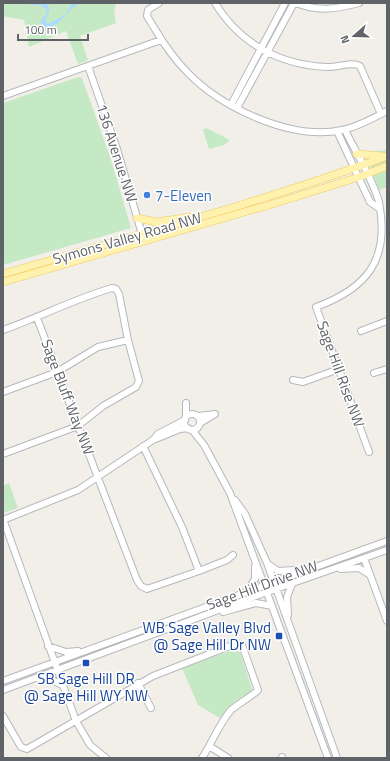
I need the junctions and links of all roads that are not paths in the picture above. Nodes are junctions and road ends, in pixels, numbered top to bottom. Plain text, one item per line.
1 (159, 3) edge
2 (215, 3) edge
3 (285, 3) edge
4 (295, 3) edge
5 (359, 3) edge
6 (161, 40) junction
7 (262, 49) junction
8 (268, 53) junction
9 (88, 66) junction
10 (3, 96) edge
11 (231, 104) junction
12 (237, 108) junction
13 (384, 112) edge
14 (346, 130) junction
15 (337, 131) junction
16 (357, 154) junction
17 (387, 156) edge
18 (363, 165) junction
19 (387, 166) edge
20 (355, 168) junction
21 (367, 174) junction
22 (359, 177) junction
23 (380, 209) junction
24 (137, 218) junction
25 (196, 218) junction
26 (385, 236) edge
27 (143, 238) junction
28 (3, 274) edge
29 (3, 282) edge
30 (38, 318) junction
31 (387, 321) edge
32 (3, 330) edge
33 (361, 331) dead end
34 (128, 340) junction
35 (339, 369) junction
36 (387, 369) edge
37 (58, 372) junction
38 (374, 373) dead end
39 (293, 380) dead end
40 (3, 392) edge
41 (196, 415) junction
42 (186, 418) junction
43 (200, 425) junction
44 (78, 426) junction
45 (190, 429) junction
46 (153, 440) junction
47 (204, 445) junction
48 (143, 446) junction
49 (369, 452) dead end
50 (3, 454) edge
51 (99, 477) junction
52 (230, 493) junction
53 (3, 519) edge
54 (387, 541) edge
55 (387, 550) edge
56 (233, 555) dead end
57 (364, 558) junction
58 (325, 562) junction
59 (256, 563) junction
60 (267, 563) junction
61 (311, 567) junction
62 (199, 571) junction
63 (328, 571) junction
64 (370, 575) junction
65 (273, 581) junction
66 (264, 584) junction
67 (292, 584) junction
68 (276, 589) junction
69 (248, 590) junction
70 (267, 592) junction
71 (272, 606) junction
72 (209, 614) junction
73 (387, 621) edge
74 (289, 625) junction
75 (48, 646) junction
76 (90, 649) junction
77 (54, 662) junction
78 (56, 670) junction
79 (34, 678) junction
80 (3, 681) edge
81 (138, 683) junction
82 (62, 685) junction
83 (3, 690) edge
84 (151, 708) dead end
85 (3, 716) edge
86 (76, 721) junction
87 (209, 746) junction
88 (106, 758) edge
89 (202, 758) edge
90 (228, 758) edge
91 (328, 758) edge
92 (337, 758) edge

1 - 6 street
2 - 7 street
3 - 7 street
4 - 5 street
4 - 8 street
6 - 9 street
6 - 11 street
7 - 8 street
7 - 11 street
8 - 12 street
8 - 13 street
9 - 10 street
9 - 24 street, 136 Avenue NW
11 - 12 street
12 - 15 street
13 - 14 street
14 - 15 street
14 - 16 street, Sage Hill Rise NW
15 - 20 street
16 - 17 main road
16 - 18 street, Sage Hill Rise NW
17 - 18 main road, Symons Valley Road NW
18 - 20 main road, Symons Valley Road NW
18 - 21 street, Sage Hill Rise NW
19 - 21 main road, Symons Valley Road NW
20 - 22 street
20 - 25 main road, Symons Valley Road NW
21 - 22 main road, Symons Valley Road NW
21 - 23 street, Sage Hill Rise NW
22 - 23 street
22 - 27 main road, Symons Valley Road NW
23 - 26 street, Sage Hill Rise NW
24 - 25 main road
24 - 27 street, 136 Avenue NW
25 - 27 main road, Symons Valley Road NW
26 - 35 street, Sage Hill Rise NW
27 - 28 main road, Symons Valley Road NW
27 - 29 main road, Symons Valley Road NW
30 - 32 street
30 - 34 street
30 - 37 street, Sage Bluff Way NW
31 - 33 street
34 - 37 street
34 - 44 street
35 - 39 street
35 - 49 street, Sage Hill Rise NW
36 - 38 street
37 - 40 street
37 - 44 street, Sage Bluff Way NW
41 - 42 street
41 - 42 street
41 - 43 street
41 - 43 street
42 - 45 street
42 - 46 street
43 - 45 street
43 - 47 street
44 - 50 street
44 - 51 street, Sage Bluff Way NW
45 - 46 street
45 - 47 street
46 - 48 street
47 - 52 street
48 - 51 street
48 - 62 street
51 - 53 street
51 - 62 street, Sage Bluff Way NW
52 - 59 street
52 - 60 street
53 - 75 street
54 - 58 street, Sage Hill Drive NW
55 - 57 street, Sage Hill Drive NW
56 - 62 street
57 - 63 street, Sage Hill Drive NW
57 - 64 street
58 - 61 street, Sage Hill Drive NW
58 - 63 street
59 - 66 street
59 - 69 street
60 - 61 street
60 - 65 street
61 - 65 street, Sage Hill Drive NW
63 - 64 street
63 - 67 street, Sage Hill Drive NW
64 - 73 street
65 - 66 street, Sage Hill Drive NW
65 - 68 street
66 - 69 street, Sage Hill Drive NW
66 - 70 street
67 - 68 street, Sage Hill Drive NW
67 - 74 street
68 - 70 street, Sage Hill Drive NW
68 - 74 street
69 - 76 street, Sage Hill Drive NW
70 - 71 street
70 - 72 street, Sage Hill Drive NW
71 - 72 street
71 - 91 street
72 - 78 street, Sage Hill Drive NW
74 - 92 street
75 - 76 street
75 - 77 street
76 - 77 street, Sage Hill Drive NW
77 - 78 street
77 - 80 street, Sage Hill Drive NW
78 - 79 street, Sage Hill Drive NW
78 - 82 street
79 - 82 street
79 - 83 street, Sage Hill Drive NW
81 - 84 street
81 - 86 street
81 - 87 street
82 - 86 street
85 - 86 street
86 - 88 street
87 - 89 street
87 - 90 street

